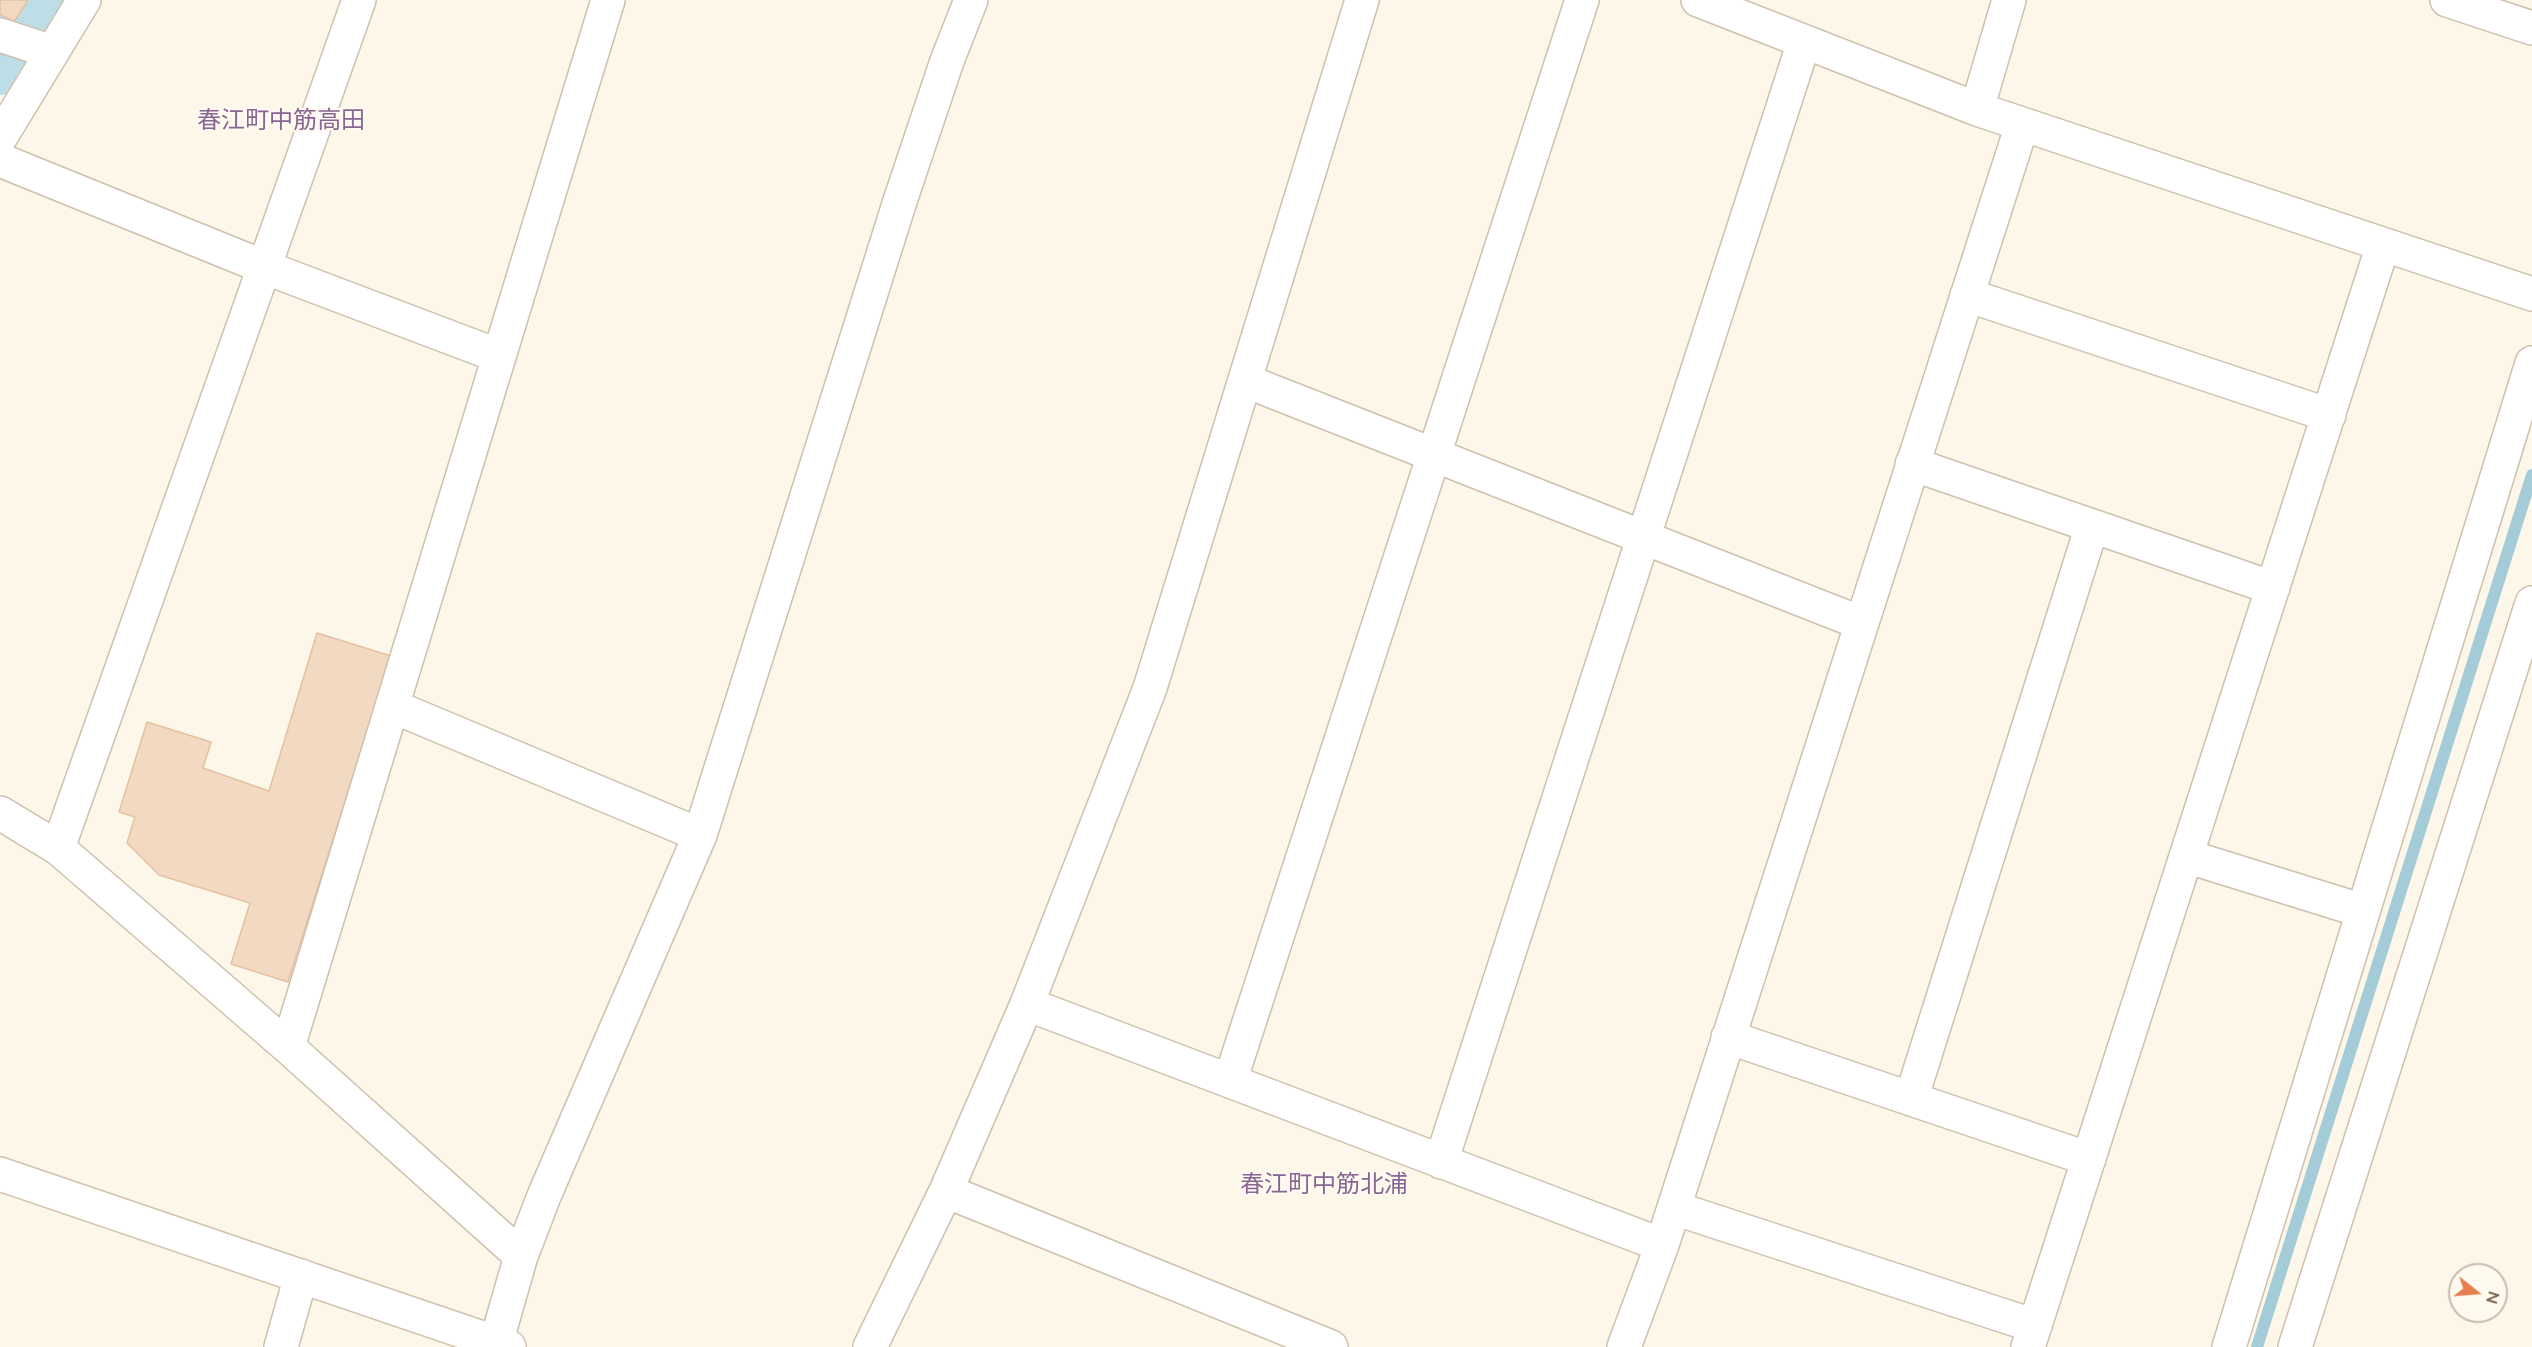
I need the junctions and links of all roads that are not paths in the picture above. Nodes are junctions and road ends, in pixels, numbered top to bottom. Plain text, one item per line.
1 (84, 0) edge
2 (359, 0) edge
3 (608, 0) edge
4 (971, 0) edge
5 (1362, 0) edge
6 (1582, 0) edge
7 (1698, 0) edge
8 (2009, 0) edge
9 (2447, 0) edge
10 (2532, 28) edge
11 (0, 35) edge
12 (1804, 42) junction
13 (52, 52) junction
14 (1977, 110) junction
15 (2022, 125) junction
16 (0, 138) edge
17 (0, 160) edge
18 (2384, 245) junction
19 (264, 267) junction
20 (2532, 294) edge
21 (1967, 295) junction
22 (500, 356) junction
23 (2532, 363) edge
24 (1246, 381) junction
25 (2329, 415) junction
26 (1432, 454) junction
27 (1912, 464) junction
28 (2092, 526) junction
29 (1641, 537) junction
30 (2273, 588) junction
31 (2532, 603) edge
32 (1861, 623) junction
33 (392, 706) junction
34 (0, 813) edge
35 (700, 835) junction
36 (58, 848) junction
37 (2186, 856) junction
38 (2363, 911) junction
39 (1027, 1004) junction
40 (1728, 1037) junction
41 (288, 1047) junction
42 (1230, 1081) junction
43 (1911, 1099) junction
44 (2089, 1159) junction
45 (1441, 1162) junction
46 (0, 1174) edge
47 (946, 1191) junction
48 (1674, 1208) junction
49 (1662, 1245) junction
50 (521, 1256) junction
51 (301, 1276) junction
52 (2032, 1336) edge
53 (502, 1345) edge
54 (281, 1347) edge
55 (870, 1347) edge
56 (1331, 1347) edge
57 (1624, 1347) edge
58 (2229, 1347) edge
59 (2295, 1347) edge

1 - 13 street
2 - 19 street
3 - 22 street
4 - 35 street
5 - 24 street
6 - 26 street
7 - 12 street
8 - 14 street
9 - 10 street
11 - 13 street
12 - 14 street
12 - 29 street
13 - 16 street
14 - 15 street
15 - 18 street
15 - 21 street
17 - 19 street
18 - 20 street
18 - 25 street
19 - 22 street
19 - 36 street
21 - 25 street
21 - 27 street
22 - 33 street
23 - 38 street
24 - 26 street
24 - 39 street
25 - 30 street
26 - 29 street
26 - 42 street
27 - 28 street
27 - 32 street
28 - 30 street
28 - 43 street
29 - 32 street
29 - 45 street
30 - 37 street
31 - 59 street
32 - 40 street
33 - 35 street
33 - 41 street
34 - 36 street
35 - 50 street
36 - 41 street
37 - 38 street
37 - 44 street
38 - 58 street
39 - 42 street
39 - 47 street
40 - 43 street
40 - 48 street
41 - 50 street
42 - 45 street
43 - 44 street
44 - 52 street
45 - 49 street
46 - 51 street
47 - 55 street
47 - 56 street
48 - 49 street
48 - 52 street
49 - 57 street
50 - 53 street
51 - 53 street
51 - 54 street

